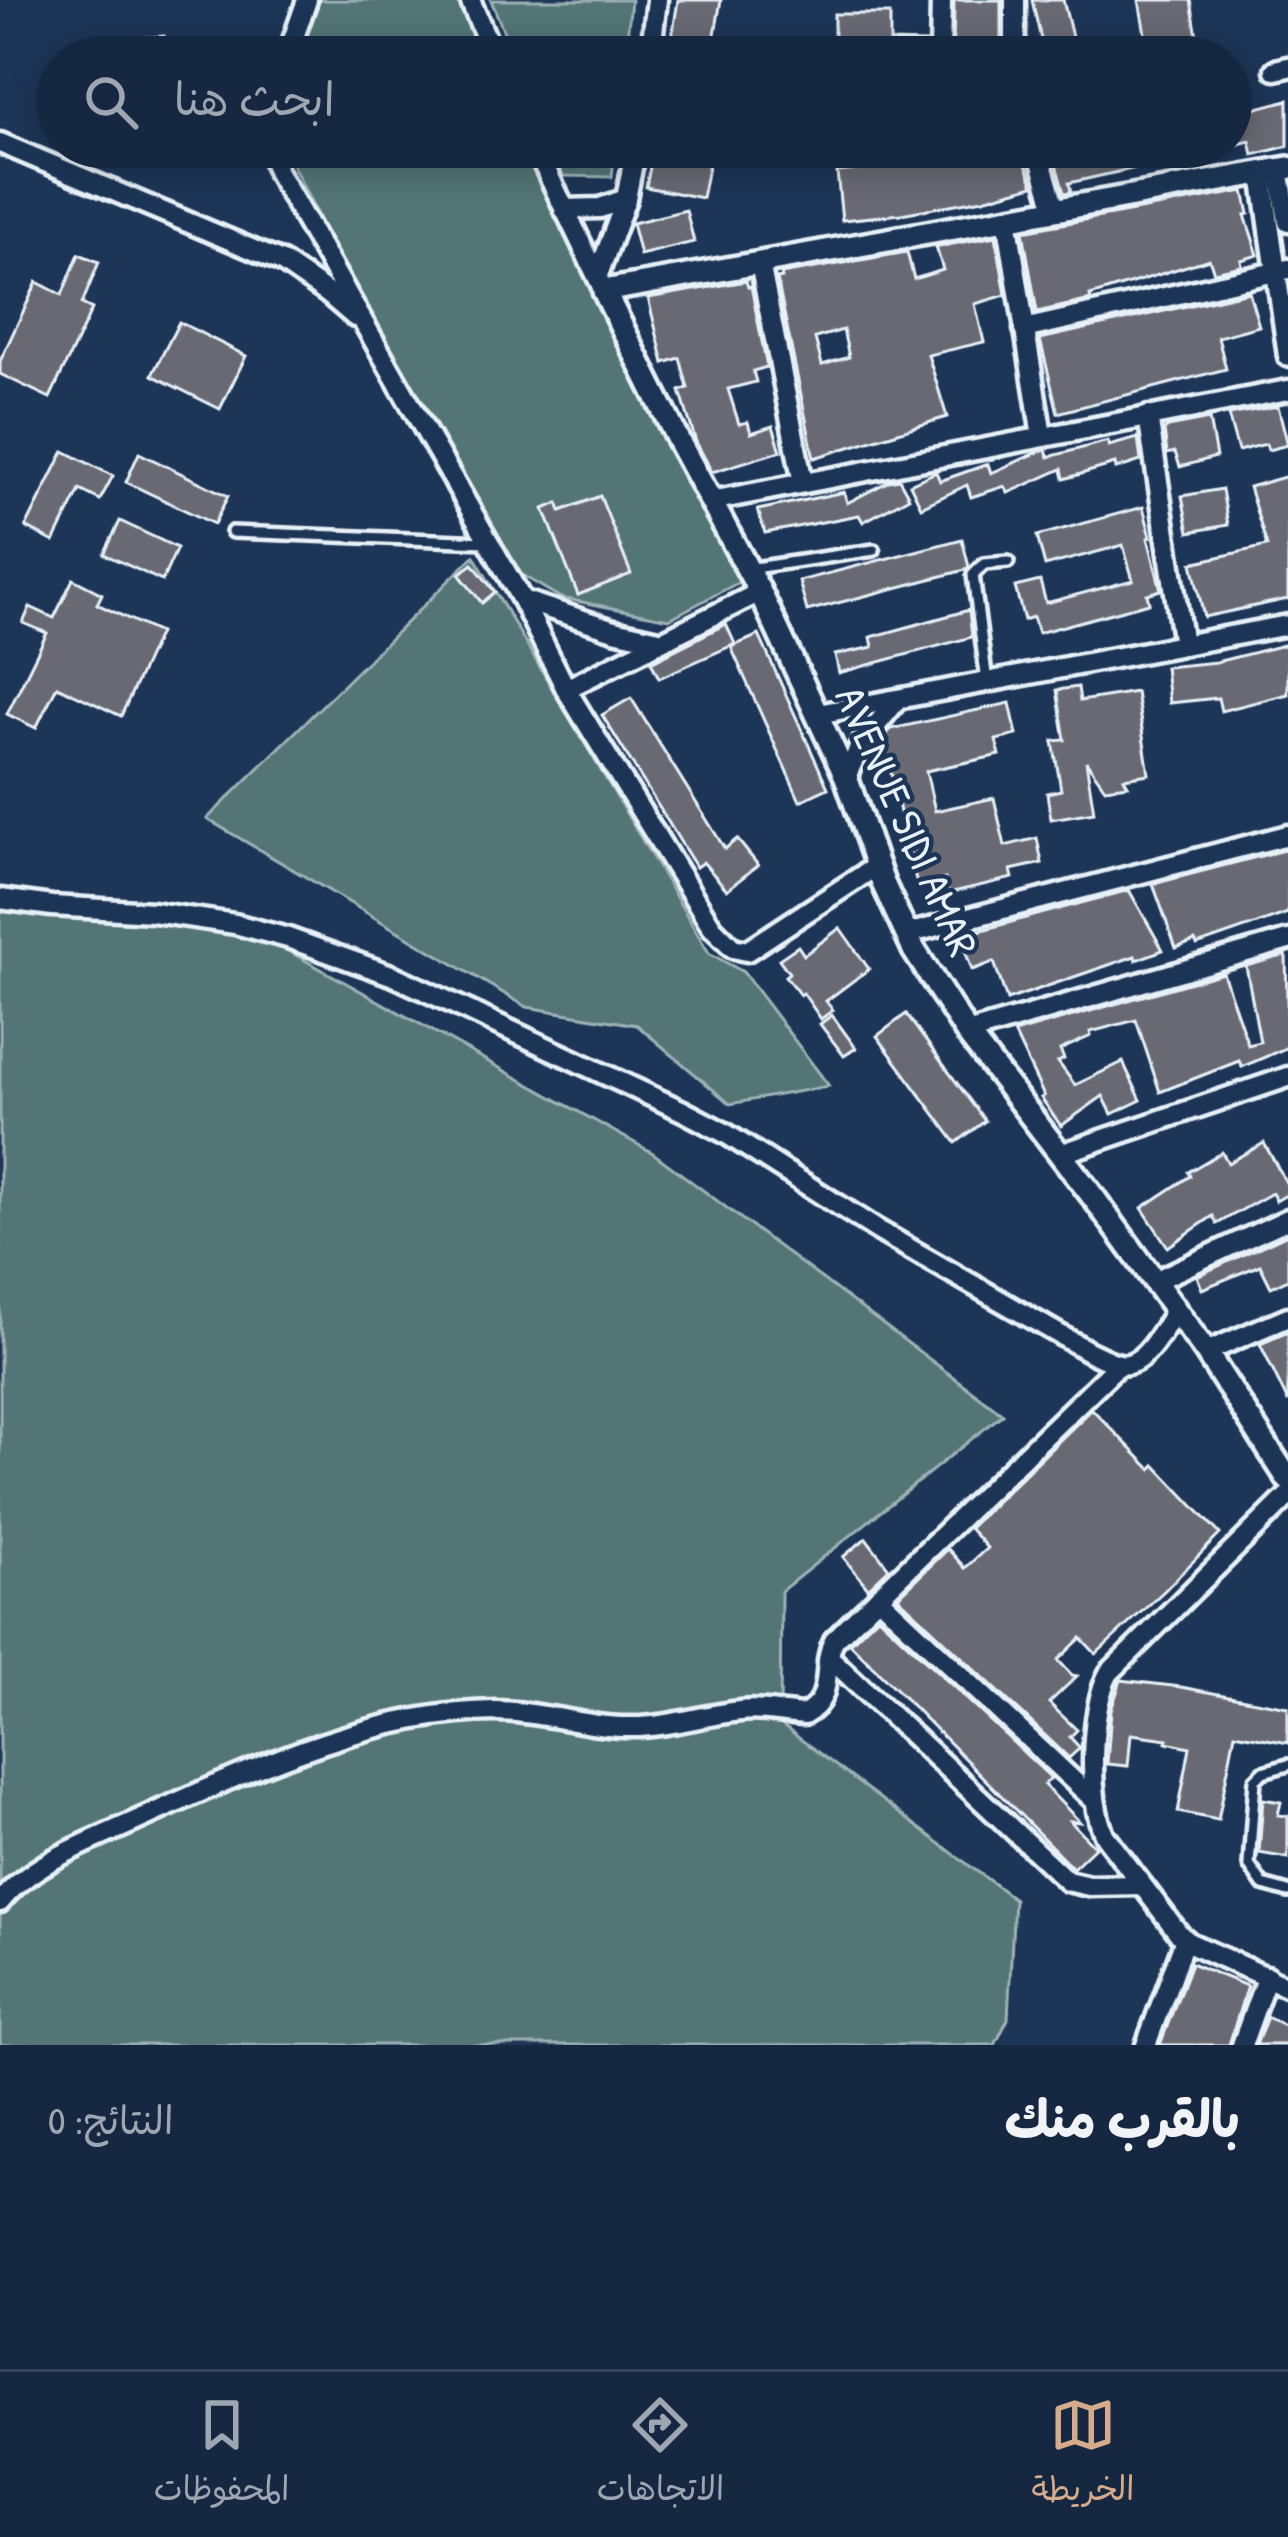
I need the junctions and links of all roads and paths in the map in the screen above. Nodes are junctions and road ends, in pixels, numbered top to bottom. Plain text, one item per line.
1 (307, 0) edge
2 (470, 0) edge
3 (657, 0) edge
4 (940, 0) edge
5 (1015, 0) edge
6 (294, 36) edge
7 (485, 36) edge
8 (653, 36) edge
9 (940, 36) edge
10 (1015, 36) edge
11 (0, 143) edge
12 (36, 158) edge
13 (59, 168) edge
14 (277, 168) edge
15 (545, 168) edge
16 (632, 168) edge
17 (1043, 168) edge
18 (1276, 171) edge
19 (626, 199) junction
20 (564, 209) junction
21 (1055, 209) junction
22 (1006, 218) junction
23 (1288, 220) edge
24 (319, 243) junction
25 (282, 262) junction
26 (760, 263) junction
27 (1281, 270) edge
28 (601, 283) junction
29 (368, 329) junction
30 (1024, 329) junction
31 (1288, 356) edge
32 (1288, 390) edge
33 (1148, 416) junction
34 (1042, 436) junction
35 (803, 483) junction
36 (711, 501) junction
37 (232, 532) dead end
38 (486, 542) junction
39 (874, 550) dead end
40 (1008, 562) dead end
41 (747, 569) junction
42 (760, 592) junction
43 (521, 600) junction
44 (1288, 625) edge
45 (659, 640) junction
46 (1183, 645) junction
47 (987, 682) junction
48 (566, 689) junction
49 (898, 699) junction
50 (818, 714) junction
51 (846, 777) junction
52 (1288, 835) edge
53 (878, 865) junction
54 (0, 899) edge
55 (907, 934) junction
56 (1288, 940) edge
57 (967, 1033) junction
58 (1288, 1077) edge
59 (1060, 1154) junction
60 (1288, 1219) edge
61 (1155, 1281) junction
62 (1176, 1310) junction
63 (1288, 1317) edge
64 (1206, 1352) junction
65 (1119, 1364) junction
66 (1288, 1479) edge
67 (1288, 1496) edge
68 (878, 1598) junction
69 (829, 1657) junction
70 (1288, 1765) edge
71 (1094, 1800) junction
72 (1141, 1885) junction
73 (1288, 1892) edge
74 (0, 1902) edge
75 (1185, 1939) junction
76 (1267, 1976) junction
77 (1288, 1988) edge
78 (1146, 2045) edge
79 (1242, 2045) edge

1 - 6 street
2 - 7 street
3 - 8 street
4 - 9 street
5 - 10 street
11 - 12 street
13 - 25 street
14 - 24 street
15 - 20 street, AVENUE SIDI AMAR
16 - 19 street
17 - 21 street
18 - 21 street
18 - 23 street
18 - 27 street
19 - 20 street
19 - 28 street
20 - 28 street, AVENUE SIDI AMAR
21 - 22 street
22 - 26 street
22 - 30 street
24 - 25 street
24 - 29 street
25 - 29 street
26 - 28 street
26 - 35 street
27 - 30 street
27 - 31 street
28 - 36 street, AVENUE SIDI AMAR
29 - 38 street
30 - 34 street
32 - 33 street
33 - 34 street
33 - 46 street
34 - 35 street
35 - 36 street
36 - 41 street, AVENUE SIDI AMAR
37 - 38 lane
38 - 43 street
39 - 41 lane
40 - 47 lane
41 - 42 street, AVENUE SIDI AMAR
42 - 45 street
42 - 50 street, AVENUE SIDI AMAR
43 - 45 street
43 - 48 street
44 - 46 street
45 - 48 street
46 - 47 street
47 - 49 street
48 - 53 street
49 - 50 street
49 - 51 street
50 - 51 street, AVENUE SIDI AMAR
51 - 53 street, AVENUE SIDI AMAR
52 - 55 street
53 - 55 street, AVENUE SIDI AMAR
54 - 65 street
55 - 57 street, AVENUE SIDI AMAR
56 - 57 street
57 - 59 street, AVENUE SIDI AMAR
58 - 59 street
59 - 61 street, AVENUE SIDI AMAR
60 - 61 street
61 - 62 street, AVENUE SIDI AMAR
62 - 64 street, AVENUE SIDI AMAR
62 - 65 street
63 - 64 street
64 - 66 street, AVENUE SIDI AMAR
65 - 68 street
67 - 71 street
68 - 69 street
68 - 71 street
69 - 72 street
69 - 74 street
70 - 73 lane
71 - 72 street
72 - 75 street
75 - 76 street
75 - 78 street
76 - 77 street
76 - 79 street

